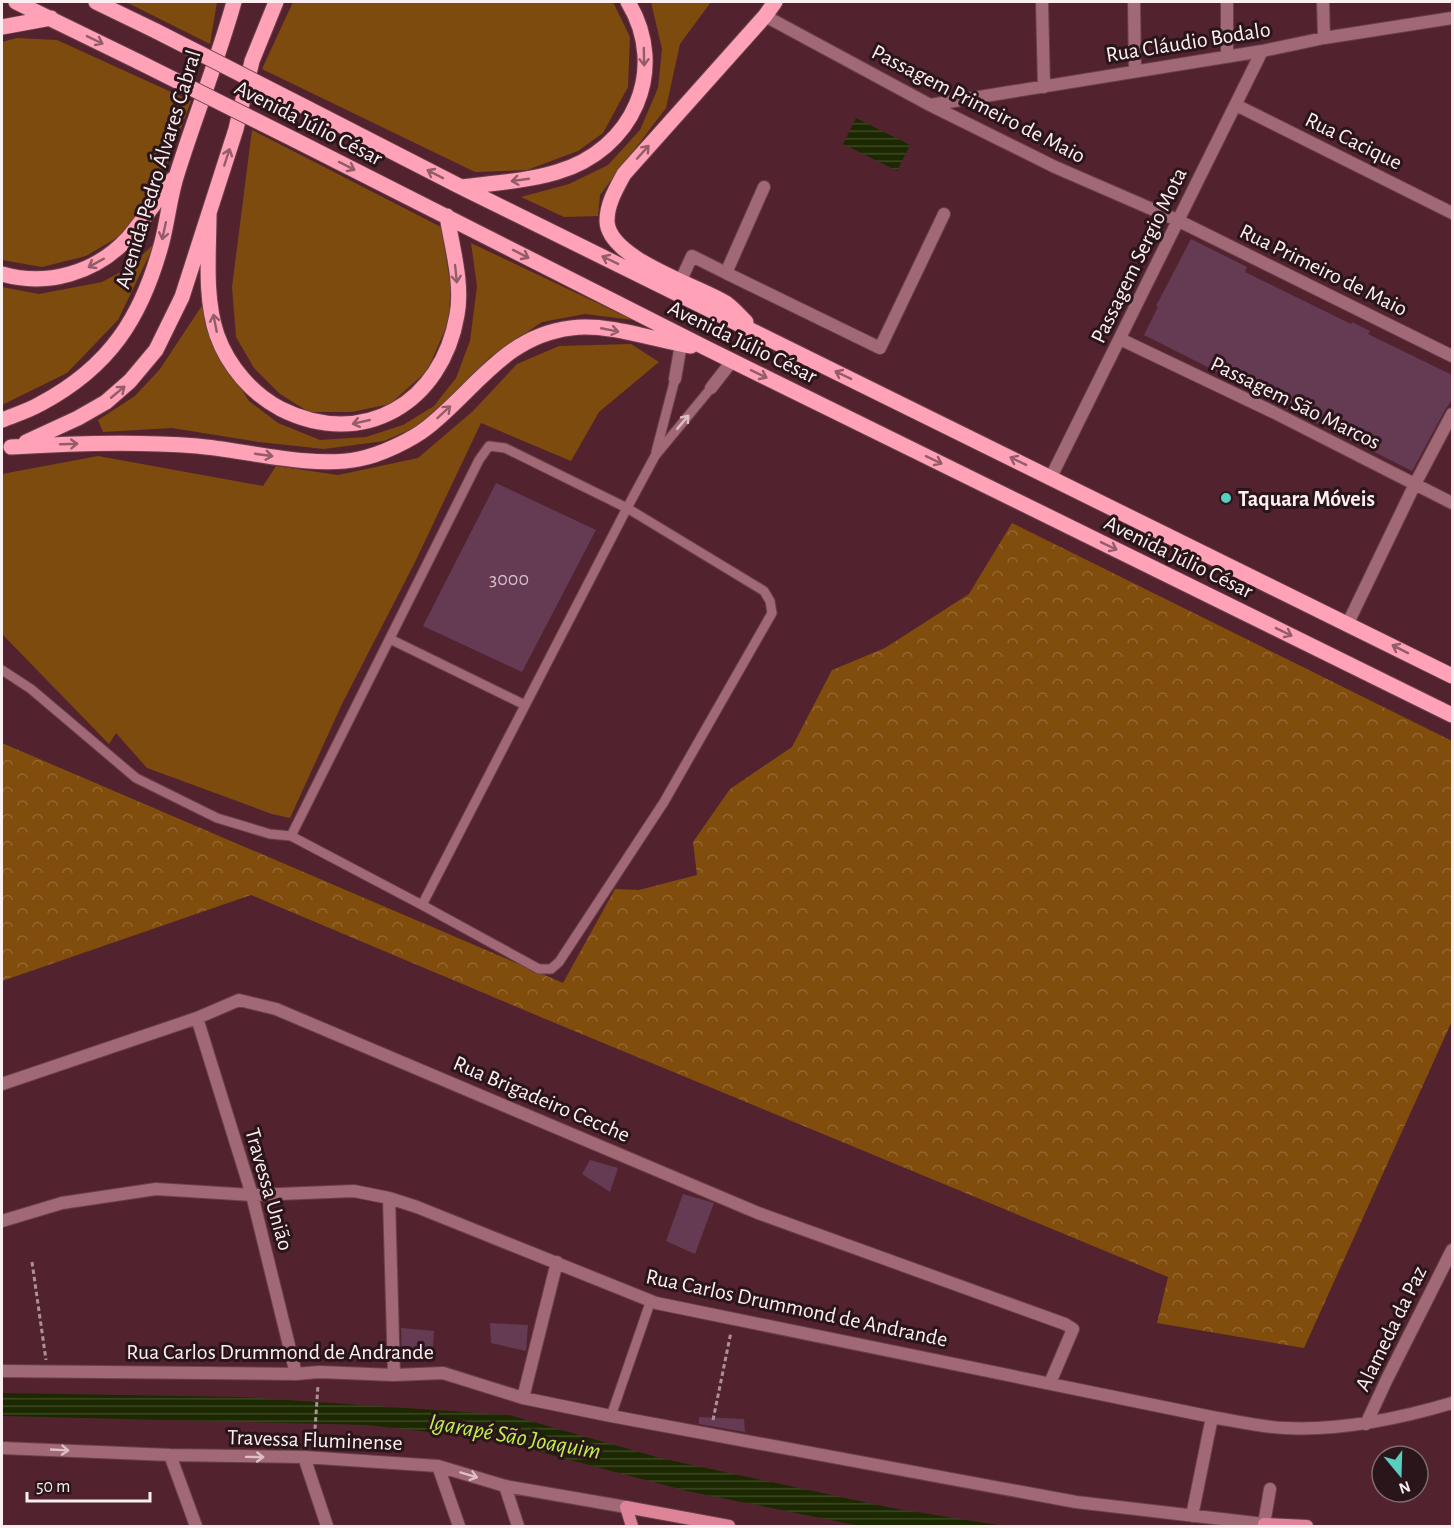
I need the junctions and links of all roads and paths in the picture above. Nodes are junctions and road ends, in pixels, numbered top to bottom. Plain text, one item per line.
1 (16, 2) edge
2 (96, 2) edge
3 (276, 2) edge
4 (628, 2) edge
5 (775, 2) edge
6 (1042, 2) edge
7 (1134, 2) edge
8 (1227, 2) edge
9 (1323, 2) edge
10 (232, 4) edge
11 (765, 16) junction
12 (51, 18) junction
13 (1452, 18) edge
14 (2, 27) edge
15 (1324, 38) junction
16 (1262, 51) junction
17 (1227, 56) junction
18 (1135, 71) junction
19 (1044, 87) junction
20 (930, 105) junction
21 (1236, 105) junction
22 (177, 174) junction
23 (461, 187) junction
24 (764, 187) dead end
25 (209, 213) junction
26 (1452, 213) edge
27 (944, 214) dead end
28 (447, 216) junction
29 (1177, 220) junction
30 (726, 273) junction
31 (2, 274) edge
32 (680, 282) junction
33 (757, 332) junction
34 (1120, 339) junction
35 (681, 344) junction
36 (706, 348) junction
37 (1452, 356) edge
38 (732, 361) junction
39 (675, 379) joint
40 (711, 388) joint
41 (1452, 414) edge
42 (2, 420) edge
43 (6, 449) edge
44 (655, 456) junction
45 (1051, 477) junction
46 (1415, 484) junction
47 (1452, 503) edge
48 (627, 508) junction
49 (1348, 623) junction
50 (390, 639) junction
51 (2, 670) edge
52 (1452, 676) edge
53 (525, 705) junction
54 (1452, 715) edge
55 (291, 836) junction
56 (422, 905) junction
57 (196, 1018) junction
58 (2, 1084) edge
59 (252, 1195) junction
60 (389, 1198) junction
61 (2, 1221) edge
62 (1452, 1250) edge
63 (32, 1262) dead end
64 (557, 1262) junction
65 (651, 1300) junction
66 (734, 1319) junction
67 (47, 1370) junction
68 (2, 1371) edge
69 (319, 1372) junction
70 (296, 1374) junction
71 (394, 1375) junction
72 (1050, 1383) junction
73 (523, 1398) junction
74 (1452, 1404) edge
75 (611, 1416) junction
76 (1212, 1418) junction
77 (1366, 1424) junction
78 (710, 1434) junction
79 (2, 1448) edge
80 (170, 1455) junction
81 (308, 1458) junction
82 (438, 1466) junction
83 (505, 1486) junction
84 (1270, 1489) dead end
85 (626, 1507) junction
86 (1192, 1516) junction
87 (1264, 1525) edge
88 (196, 1527) edge
89 (327, 1527) edge
90 (459, 1527) edge
91 (518, 1527) edge
92 (632, 1527) edge
93 (729, 1527) edge
94 (1307, 1527) edge

1 - 12 main road, Avenida Júlio César
23 -> 2 main road, Avenida Júlio César, bridge
25 -> 3 main road
4 -> 23 main road
5 - 11 main road
6 - 19 street
7 - 18 street
8 - 17 street
9 - 15 street
10 - 22 main road, Avenida Pedro Álvares Cabral
11 - 20 street, Passagem Primeiro de Maio
32 -> 11 main road
12 - 14 main road
12 -> 28 main road, Avenida Júlio César, bridge
13 - 15 street, Rua Cláudio Bodalo
15 - 16 street, Rua Cláudio Bodalo
16 - 17 street, Rua Cláudio Bodalo
16 - 21 street, Passagem Sergio Mota
17 - 18 street, Rua Cláudio Bodalo
18 - 19 street, Rua Cláudio Bodalo
19 - 20 street, Rua Cláudio Bodalo
20 - 29 street, Passagem Primeiro de Maio
21 - 26 street, Rua Cacique
21 - 29 street, Passagem Sergio Mota
22 -> 31 main road
22 -> 42 main road, Avenida Pedro Álvares Cabral
33 -> 23 main road, Avenida Júlio César
24 - 30 street
28 -> 25 main road
43 -> 25 main road
27 - 30 street
28 -> 36 main road, Avenida Júlio César
29 - 34 street, Passagem Sergio Mota
29 - 37 street, Rua Primeiro de Maio
30 - 32 street
32 - 33 main road
45 -> 33 main road, Avenida Júlio César
34 - 45 street, Passagem Sergio Mota
34 - 46 street, Passagem São Marcos
35 - 36 main road
35 - 39 street
43 -> 35 main road
36 - 38 main road, Avenida Júlio César
38 - 40 street
38 -> 54 main road, Avenida Júlio César
39 - 44 lane
44 -> 40 lane
41 - 46 street
44 - 48 lane
45 - 49 main road, Avenida Júlio César
46 - 47 street, Passagem São Marcos
46 - 49 street
48 - 50 lane
48 - 53 lane
48 - 56 lane
52 -> 49 main road, Avenida Júlio César
50 - 53 lane
50 - 55 lane
51 - 55 lane
53 - 56 lane
55 - 56 lane
57 - 58 street, Rua Brigadeiro Cecche
57 - 59 street, Travessa União
57 - 72 street, Rua Brigadeiro Cecche
59 - 60 street, Rua Carlos Drummond de Andrande
59 - 61 street, Rua Carlos Drummond de Andrande
59 - 70 street, Travessa União
60 - 64 street, Rua Carlos Drummond de Andrande
60 - 71 street
62 - 77 street, Alameda da Paz
63 - 67 path
64 - 65 street, Rua Carlos Drummond de Andrande
64 - 73 street
65 - 66 street, Rua Carlos Drummond de Andrande
65 - 75 lane
66 - 72 street, Rua Carlos Drummond de Andrande
66 - 78 path
67 - 68 street, Rua Carlos Drummond de Andrande
67 - 70 street, Rua Carlos Drummond de Andrande
69 - 70 street, Rua Carlos Drummond de Andrande
69 - 71 street, Rua Carlos Drummond de Andrande
69 - 81 path
71 - 73 street, Rua Carlos Drummond de Andrande
72 - 76 street, Rua Carlos Drummond de Andrande
73 - 75 street, Rua Carlos Drummond de Andrande
74 - 77 street, Rua Carlos Drummond de Andrande
75 - 78 street, Rua Carlos Drummond de Andrande
76 - 77 street, Rua Carlos Drummond de Andrande
76 - 86 street
78 - 86 street, Rua Carlos Drummond de Andrande
79 -> 80 street, Travessa Fluminense
80 -> 81 street, Travessa Fluminense
80 - 88 street
81 - 82 street, Travessa Fluminense
81 - 89 street
82 -> 83 street, Travessa Fluminense
82 - 90 street
83 - 85 street, Travessa Fluminense
83 - 91 street
84 - 87 street
85 - 92 street
85 - 93 street, Travessa Fluminense
86 - 87 street, Rua Carlos Drummond de Andrande
87 - 94 street

